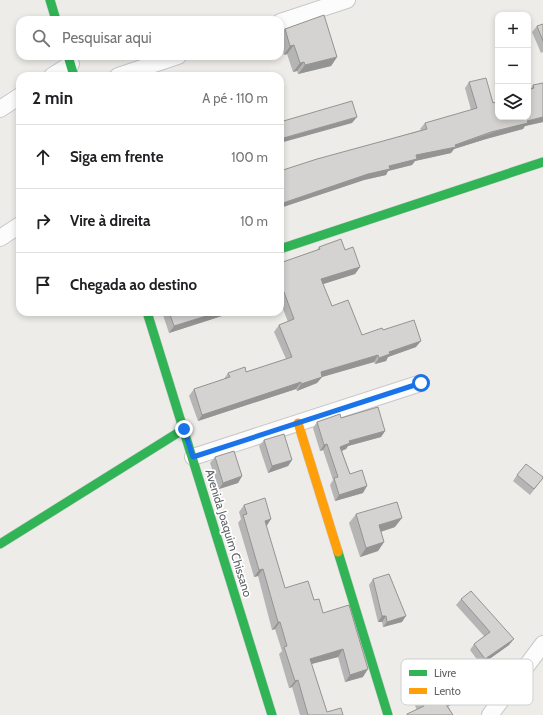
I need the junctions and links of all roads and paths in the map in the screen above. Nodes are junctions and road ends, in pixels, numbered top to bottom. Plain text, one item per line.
1 (50, 0) edge
2 (347, 0) edge
3 (55, 16) edge
4 (284, 21) edge
5 (166, 60) edge
6 (71, 65) edge
7 (59, 72) edge
8 (130, 72) edge
9 (16, 99) edge
10 (0, 109) edge
11 (543, 162) edge
12 (16, 228) edge
13 (0, 238) edge
14 (284, 248) edge
15 (148, 316) edge
16 (421, 383) dead end
17 (298, 423) junction
18 (184, 429) junction
19 (193, 457) junction
20 (0, 544) edge
21 (543, 644) edge
22 (532, 659) edge
23 (497, 705) edge
24 (272, 715) edge
25 (388, 715) edge
26 (490, 715) edge

1 - 3 street
2 - 4 street
5 - 8 street
6 - 7 street
9 - 10 street
11 - 14 street
12 - 13 street
15 - 18 street, Avenida Joaquim Chissano
16 - 17 street
17 - 19 street
17 - 25 street
18 - 19 street, Avenida Joaquim Chissano
18 - 20 street
19 - 24 street, Avenida Joaquim Chissano
21 - 22 street
23 - 26 street

